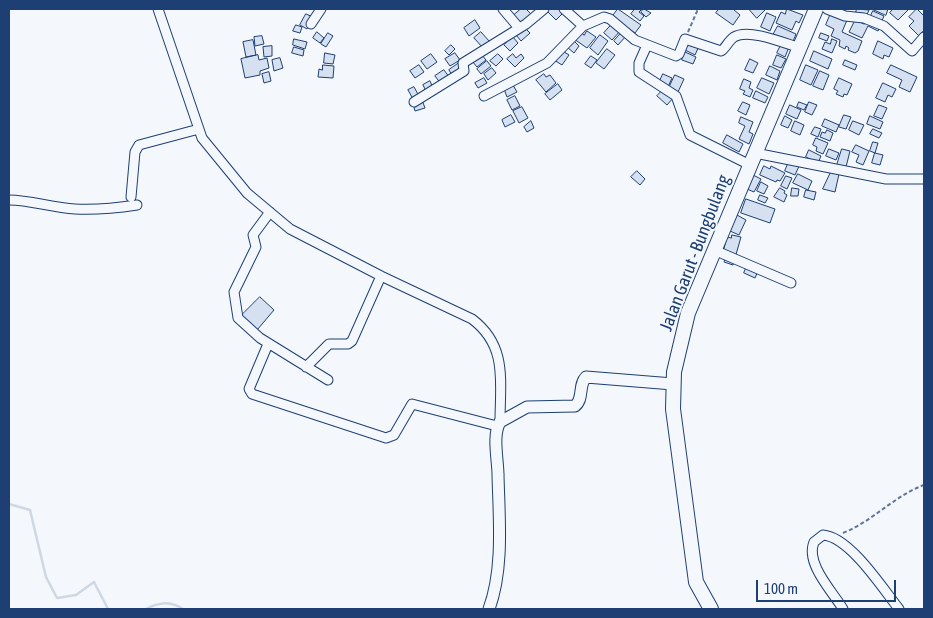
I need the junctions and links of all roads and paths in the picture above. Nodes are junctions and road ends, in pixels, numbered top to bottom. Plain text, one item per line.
1 (158, 9) edge
2 (321, 9) edge
3 (503, 9) edge
4 (544, 9) edge
5 (564, 9) edge
6 (698, 9) edge
7 (816, 9) edge
8 (827, 9) edge
9 (311, 24) dead end
10 (583, 26) junction
11 (519, 28) junction
12 (924, 37) edge
13 (685, 39) junction
14 (647, 45) junction
15 (800, 48) junction
16 (484, 96) dead end
17 (414, 102) dead end
18 (199, 129) junction
19 (752, 158) junction
20 (924, 179) edge
21 (131, 196) dead end
22 (9, 200) edge
23 (137, 205) dead end
24 (270, 212) junction
25 (714, 250) junction
26 (381, 276) junction
27 (791, 283) dead end
28 (268, 344) junction
29 (306, 367) junction
30 (328, 380) dead end
31 (673, 384) junction
32 (499, 424) junction
33 (924, 485) edge
34 (832, 537) junction
35 (489, 609) edge
36 (711, 609) edge
37 (843, 609) edge
38 (899, 609) edge

1 - 18 street
2 - 9 street
3 - 11 street
4 - 11 street
5 - 10 street
6 - 13 path
7 - 15 main road, Jalan Garut - Bungbulang
8 - 12 street
10 - 14 street
10 - 16 street
11 - 17 street
13 - 14 street
13 - 15 street
14 - 19 street
15 - 19 main road, Jalan Garut - Bungbulang
18 - 21 street
18 - 24 street
19 - 20 street
19 - 25 main road, Jalan Garut - Bungbulang
22 - 23 street
24 - 26 street
24 - 28 street
25 - 27 street
25 - 31 main road, Jalan Garut - Bungbulang
26 - 29 street
26 - 32 street
28 - 29 street
28 - 32 street
29 - 30 street
31 - 32 street
31 - 36 main road, Jalan Garut - Bungbulang
32 - 35 street
33 - 34 path
34 - 37 street
34 - 38 street

